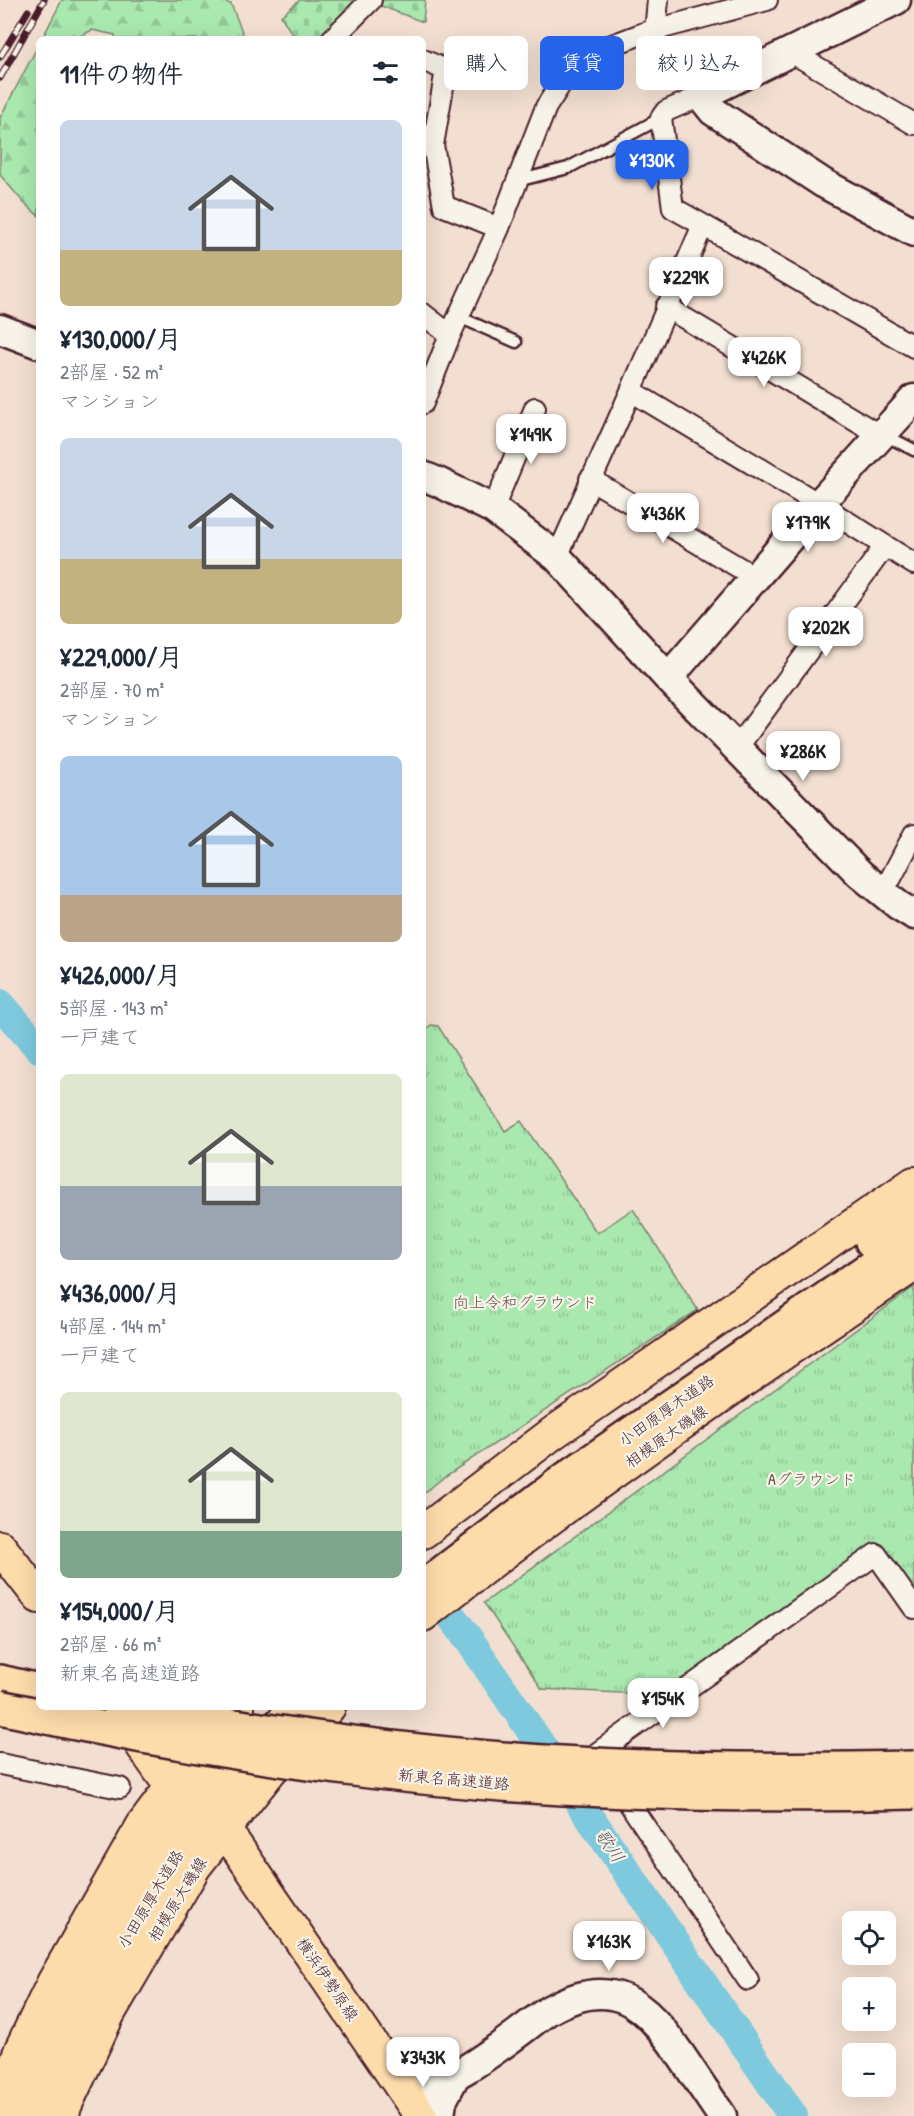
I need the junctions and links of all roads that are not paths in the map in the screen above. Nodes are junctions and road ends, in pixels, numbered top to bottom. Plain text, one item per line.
1 (371, 0) edge
2 (658, 0) edge
3 (767, 0) edge
4 (896, 0) edge
5 (655, 32) junction
6 (335, 36) edge
7 (791, 52) junction
8 (426, 61) edge
9 (702, 96) junction
10 (661, 118) junction
11 (914, 124) edge
12 (517, 181) junction
13 (703, 225) junction
14 (499, 228) junction
15 (914, 232) edge
16 (666, 307) junction
17 (426, 319) edge
18 (455, 326) junction
19 (0, 329) edge
20 (516, 342) dead end
21 (36, 343) edge
22 (914, 348) edge
23 (631, 391) junction
24 (426, 396) edge
25 (914, 399) edge
26 (535, 420) dead end
27 (882, 435) junction
28 (914, 450) edge
29 (426, 477) edge
30 (590, 479) junction
31 (819, 504) junction
32 (493, 509) junction
33 (885, 546) junction
34 (557, 557) junction
35 (914, 564) edge
36 (756, 577) junction
37 (668, 678) junction
38 (737, 748) junction
39 (914, 834) edge
40 (881, 892) junction
41 (914, 915) edge
42 (914, 1183) edge
43 (914, 1212) edge
44 (914, 1238) edge
45 (914, 1265) edge
46 (0, 1521) edge
47 (0, 1547) edge
48 (36, 1564) edge
49 (433, 1566) edge
50 (36, 1593) edge
51 (426, 1600) edge
52 (914, 1608) edge
53 (0, 1682) edge
54 (36, 1690) edge
55 (0, 1707) edge
56 (121, 1710) edge
57 (136, 1710) edge
58 (140, 1710) edge
59 (235, 1710) edge
60 (263, 1710) edge
61 (294, 1710) edge
62 (326, 1710) edge
63 (0, 1764) edge
64 (914, 1768) edge
65 (120, 1788) dead end
66 (914, 1792) edge
67 (748, 1980) dead end
68 (455, 2076) junction
69 (395, 2078) junction
70 (0, 2103) edge
71 (18, 2116) edge
72 (43, 2116) edge
73 (62, 2116) edge
74 (399, 2116) edge
75 (421, 2116) edge
76 (440, 2116) edge
77 (722, 2116) edge

1 - 6 street
2 - 5 street
3 - 5 street
4 - 7 street
5 - 12 street
7 - 9 street
7 - 11 street
8 - 14 street
9 - 10 street
9 - 15 street
10 - 12 lane
10 - 13 street
12 - 14 street
13 - 16 street
13 - 22 street
14 - 18 street
16 - 23 street
16 - 27 street
17 - 18 street
18 - 20 lane
18 - 24 street
19 - 21 street
23 - 30 street
23 - 31 street
25 - 27 street
26 - 32 street
27 - 28 lane
27 - 31 street
29 - 32 street
30 - 34 street
30 - 36 street
31 - 33 street
31 - 36 street
32 - 34 street
33 - 35 street
33 - 38 street
34 - 37 street
36 - 37 street
37 - 38 street
38 - 40 street
39 - 40 street
40 - 41 street
42 - 49 main road, 相模原大磯線
43 - 49 highway, 小田原厚木道路
44 - 49 highway, 小田原厚木道路
45 - 49 main road, 相模原大磯線
46 - 48 main road
47 - 50 main road
49 - 51 main road, 相模原大磯線
52 - 67 street
53 - 54 highway
55 - 66 highway, 新東名高速道路, bridge
56 - 58 main road
57 - 64 highway, 新東名高速道路, bridge
59 - 70 main road
60 - 71 highway, 小田原厚木道路
61 - 72 highway, 小田原厚木道路
62 - 73 main road, 相模原大磯線
63 - 65 street
68 - 69 street
68 - 76 street
68 - 77 street
69 - 74 main road, 横浜伊勢原線
69 - 75 main road, 横浜伊勢原線

